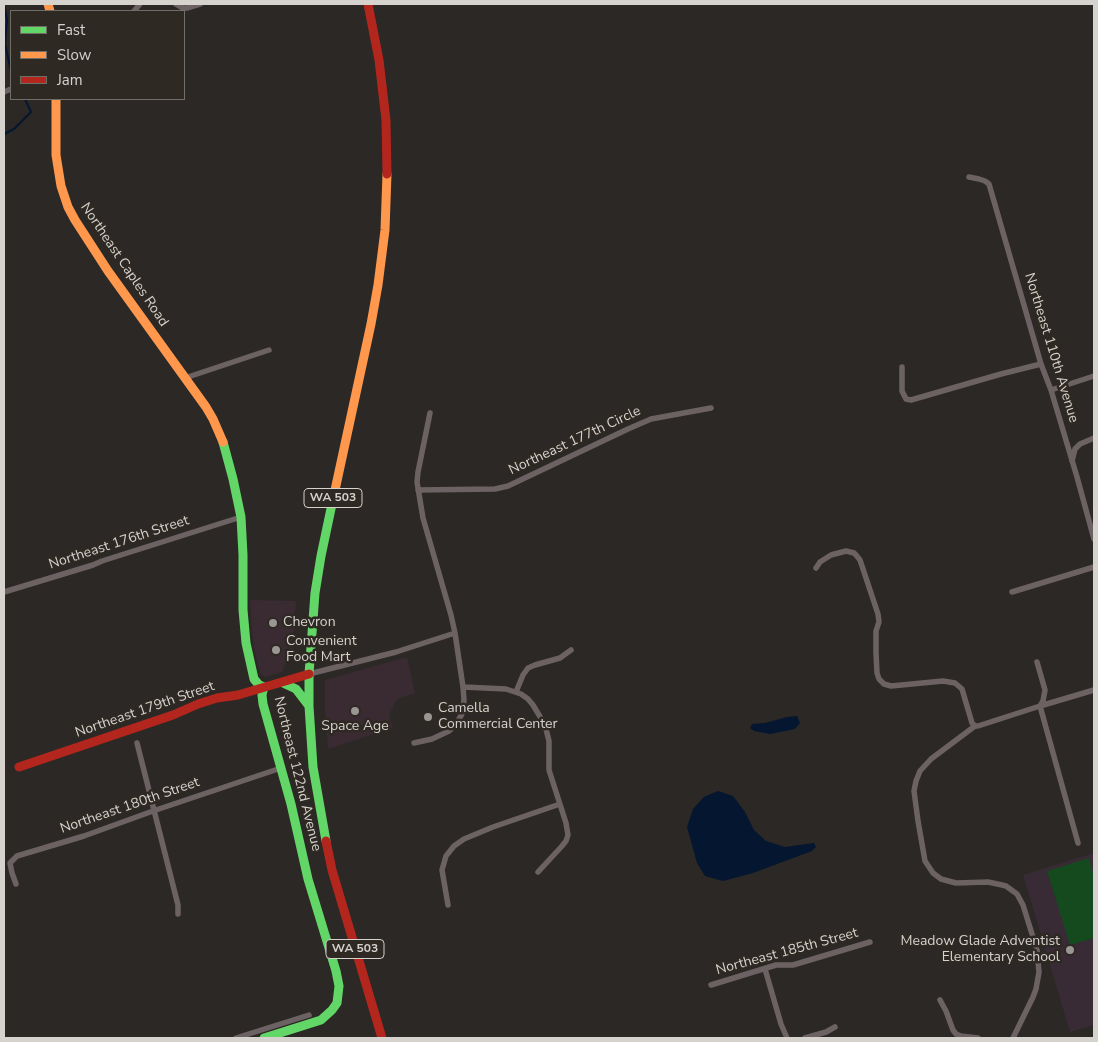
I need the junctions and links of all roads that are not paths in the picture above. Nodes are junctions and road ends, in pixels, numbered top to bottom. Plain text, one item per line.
1 (176, 4) edge
2 (200, 4) edge
3 (368, 4) edge
4 (56, 100) edge
5 (969, 177) dead end
6 (269, 350) dead end
7 (1041, 364) junction
8 (902, 367) dead end
9 (1094, 376) edge
10 (185, 378) junction
11 (1051, 390) junction
12 (711, 408) dead end
13 (430, 413) dead end
14 (1094, 438) edge
15 (1072, 461) junction
16 (418, 490) junction
17 (241, 517) junction
18 (1094, 539) edge
19 (1094, 567) edge
20 (816, 568) dead end
21 (4, 592) edge
22 (1012, 592) dead end
23 (455, 633) junction
24 (570, 650) dead end
25 (1037, 662) dead end
26 (309, 674) junction
27 (283, 683) junction
28 (264, 687) junction
29 (463, 687) junction
30 (1094, 690) edge
31 (516, 692) junction
32 (309, 706) junction
33 (1040, 706) junction
34 (975, 726) junction
35 (137, 743) dead end
36 (414, 744) dead end
37 (19, 767) dead end
38 (281, 768) junction
39 (560, 804) junction
40 (153, 811) junction
41 (1078, 843) dead end
42 (538, 872) dead end
43 (16, 884) dead end
44 (448, 905) dead end
45 (178, 914) dead end
46 (870, 942) dead end
47 (765, 969) junction
48 (711, 985) dead end
49 (940, 1000) dead end
50 (309, 1016) dead end
51 (835, 1027) dead end
52 (279, 1032) edge
53 (236, 1038) edge
54 (264, 1038) edge
55 (382, 1038) edge
56 (787, 1038) edge
57 (805, 1038) edge
58 (978, 1038) edge
59 (1013, 1038) edge

1 - 2 street
3 - 26 main road, Northeast 122nd Avenue / WA 503
4 - 10 main road, Northeast Caples Road
5 - 7 street, Northeast 110th Avenue
6 - 10 street
7 - 8 street
7 - 11 street, Northeast 110th Avenue
9 - 11 street
10 - 17 main road, Northeast 122nd Avenue
11 - 15 street, Northeast 110th Avenue
12 - 16 street, Northeast 177th Circle
13 - 16 street
14 - 15 street
15 - 18 street, Northeast 110th Avenue
16 - 23 street
17 - 21 street, Northeast 176th Street
17 - 28 main road, Northeast 122nd Avenue
19 - 22 street
20 - 34 street
23 - 26 street
23 - 29 street
24 - 31 street
25 - 33 street
26 - 27 main road, Northeast 179th Street
26 - 32 main road, Northeast 122nd Avenue / WA 503
27 - 28 main road, Northeast 179th Street
27 - 32 main road
28 - 37 main road, Northeast 179th Street
28 - 38 main road, Northeast 122nd Avenue
29 - 31 street
29 - 36 street
30 - 33 street
31 - 39 street
32 - 55 main road, Northeast 122nd Avenue / WA 503
33 - 34 street
33 - 41 street
34 - 59 street
35 - 40 street
38 - 40 street, Northeast 180th Street
38 - 52 main road, Northeast 122nd Avenue
39 - 42 street
39 - 44 street
40 - 43 street, Northeast 180th Street
40 - 45 street
46 - 47 street, Northeast 185th Street
47 - 48 street, Northeast 185th Street
47 - 56 street
49 - 58 street
50 - 52 street
51 - 57 street
52 - 53 street
52 - 54 main road

